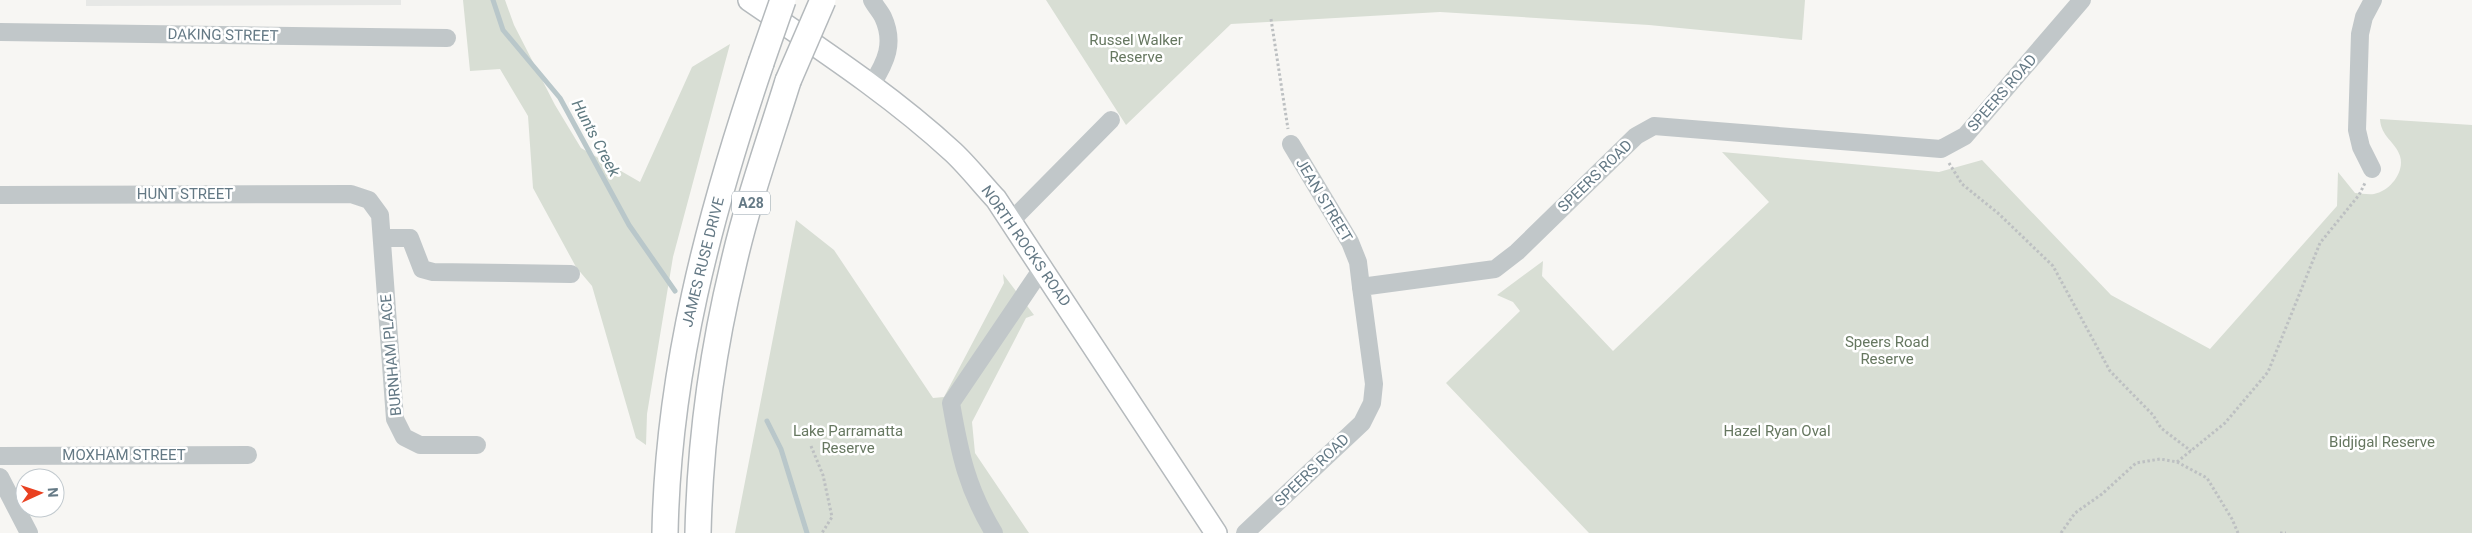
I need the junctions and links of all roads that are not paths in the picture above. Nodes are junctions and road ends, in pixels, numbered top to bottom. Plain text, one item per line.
1 (748, 0) edge
2 (774, 0) edge
3 (782, 0) edge
4 (812, 0) edge
5 (823, 0) edge
6 (872, 0) edge
7 (2082, 0) edge
8 (2373, 0) edge
9 (0, 32) edge
10 (447, 38) dead end
11 (761, 63) junction
12 (788, 81) junction
13 (872, 84) junction
14 (1111, 120) dead end
15 (1291, 144) road end
16 (2372, 169) road end
17 (0, 195) edge
18 (369, 200) joint
19 (1011, 221) junction
20 (382, 238) junction
21 (1042, 267) junction
22 (571, 274) dead end
23 (1361, 287) junction
24 (477, 445) dead end
25 (248, 455) dead end
26 (0, 456) edge
27 (0, 477) edge
28 (28, 533) edge
29 (666, 533) edge
30 (698, 533) edge
31 (994, 533) edge
32 (1216, 533) edge
33 (1245, 533) edge

1 - 13 main road, NORTH ROCKS ROAD
2 - 11 highway, bridge
3 - 11 highway, JAMES RUSE DRIVE / A28, bridge
4 - 12 highway, A28, bridge
5 - 12 highway, bridge
6 - 13 street
7 - 23 street, SPEERS ROAD
8 - 16 street
9 - 10 street, DAKING STREET
11 - 29 highway, JAMES RUSE DRIVE / A28
12 - 30 highway, JAMES RUSE DRIVE / A28
13 - 19 main road, NORTH ROCKS ROAD
14 - 19 street
15 - 23 street, JEAN STREET
17 - 18 street, HUNT STREET
18 - 20 street, BURNHAM PLACE
19 - 21 main road, NORTH ROCKS ROAD
20 - 22 street
20 - 24 street, BURNHAM PLACE
21 - 31 street
21 - 32 main road, NORTH ROCKS ROAD
23 - 33 street, SPEERS ROAD
25 - 26 street, MOXHAM STREET
27 - 28 street

